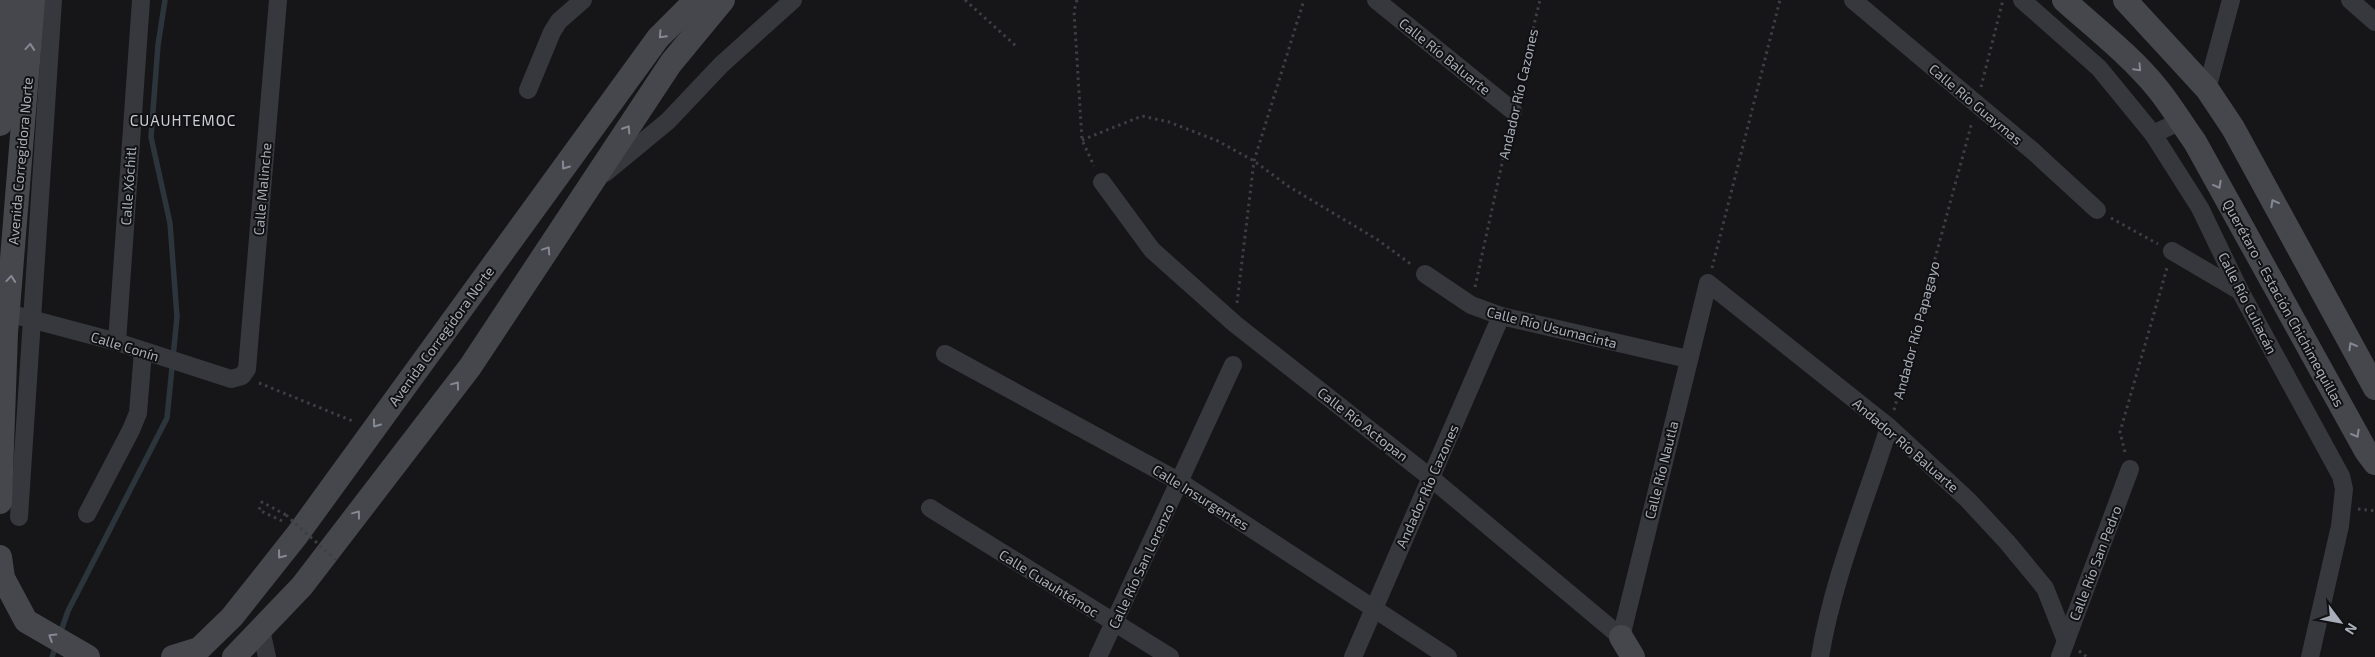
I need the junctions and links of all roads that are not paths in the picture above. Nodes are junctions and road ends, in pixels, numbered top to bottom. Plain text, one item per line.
1 (12, 0) edge
2 (33, 0) edge
3 (53, 0) edge
4 (141, 0) edge
5 (278, 0) edge
6 (583, 0) edge
7 (696, 0) edge
8 (723, 0) edge
9 (793, 0) edge
10 (1376, 0) edge
11 (1853, 0) edge
12 (2022, 0) edge
13 (2064, 0) edge
14 (2125, 0) edge
15 (2231, 0) edge
16 (2350, 0) edge
17 (2375, 22) edge
18 (2108, 40) junction
19 (2099, 68) junction
20 (2207, 89) junction
21 (528, 90) dead end
22 (1513, 112) road end
23 (2181, 121) junction
24 (0, 124) edge
25 (2153, 134) junction
26 (1102, 182) road end
27 (591, 184) junction
28 (2097, 210) road end
29 (2172, 251) road end
30 (1425, 274) road end
31 (1708, 283) joint
32 (2240, 291) junction
33 (8, 313) junction
34 (1501, 316) junction
35 (32, 321) junction
36 (117, 342) junction
37 (146, 352) junction
38 (945, 354) dead end
39 (1688, 359) junction
40 (1233, 365) dead end
41 (242, 376) joint
42 (2375, 388) edge
43 (1889, 427) junction
44 (2375, 462) edge
45 (2130, 469) road end
46 (1431, 478) junction
47 (1180, 482) junction
48 (0, 502) edge
49 (930, 508) dead end
50 (87, 514) dead end
51 (310, 516) junction
52 (20, 517) dead end
53 (337, 550) junction
54 (0, 557) edge
55 (1374, 607) junction
56 (1114, 624) junction
57 (1618, 647) edge
58 (264, 649) edge
59 (2063, 649) edge
60 (88, 657) edge
61 (173, 657) edge
62 (234, 657) edge
63 (1098, 657) edge
64 (1170, 657) edge
65 (1353, 657) edge
66 (1448, 657) edge
67 (1633, 657) edge
68 (1820, 657) edge
69 (2310, 657) edge

1 - 24 main road, Avenida Corregidora Norte
33 -> 2 main road, Avenida Corregidora Norte
3 - 35 street
4 - 36 street, Calle Xóchitl
5 - 41 street, Calle Malinche
6 - 21 street
7 -> 51 main road, Avenida Corregidora Norte
27 -> 8 main road
9 - 27 street
10 - 22 street, Calle Río Baluarte
11 - 28 street, Calle Río Guaymas
12 - 19 street, Calle Río Culiacán
13 - 18 main road
14 - 20 main road
15 - 20 street
16 - 17 street
18 - 19 street
18 -> 23 main road
19 - 25 street, Calle Río Culiacán
42 -> 20 main road
23 - 25 street
23 -> 44 main road, Querétaro - Estación Chichimequillas
25 - 32 street, Calle Río Culiacán
26 - 46 street, Calle Río Actopan
53 -> 27 main road
29 - 32 street
30 - 34 street, Calle Río Usumacinta
31 - 39 street, Calle Río Nautla
31 - 43 street, Andador Río Baluarte
32 - 69 street, Calle Río Culiacán
33 - 35 street, Calle Conín
33 - 48 main road, Avenida Corregidora Norte
34 - 39 street, Calle Río Usumacinta
34 - 46 street, Andador Río Cazones
35 - 36 street, Calle Conín
35 - 52 street
36 - 37 street, Calle Conín
37 - 41 street, Calle Conín
37 - 50 street
38 - 47 street, Calle Insurgentes
39 - 57 street, Calle Río Nautla
40 - 47 street, Calle Río San Lorenzo
43 - 59 street, Andador Río Baluarte
43 - 68 street
45 - 59 street, Calle Río San Pedro
46 - 55 street, Andador Río Cazones
46 - 57 street, Calle Río Actopan
47 - 55 street, Calle Insurgentes
47 - 56 street, Calle Río San Lorenzo
49 - 56 street, Calle Cuauhtémoc
51 - 53 main road
51 -> 61 main road, Avenida Corregidora Norte
53 - 58 main road
60 -> 54 main road
55 - 65 street, Andador Río Cazones
55 - 66 street, Calle Insurgentes
56 - 63 street, Calle Río San Lorenzo
56 - 64 street, Calle Cuauhtémoc
57 - 67 main road, Calle Río Actopan
58 - 62 main road

